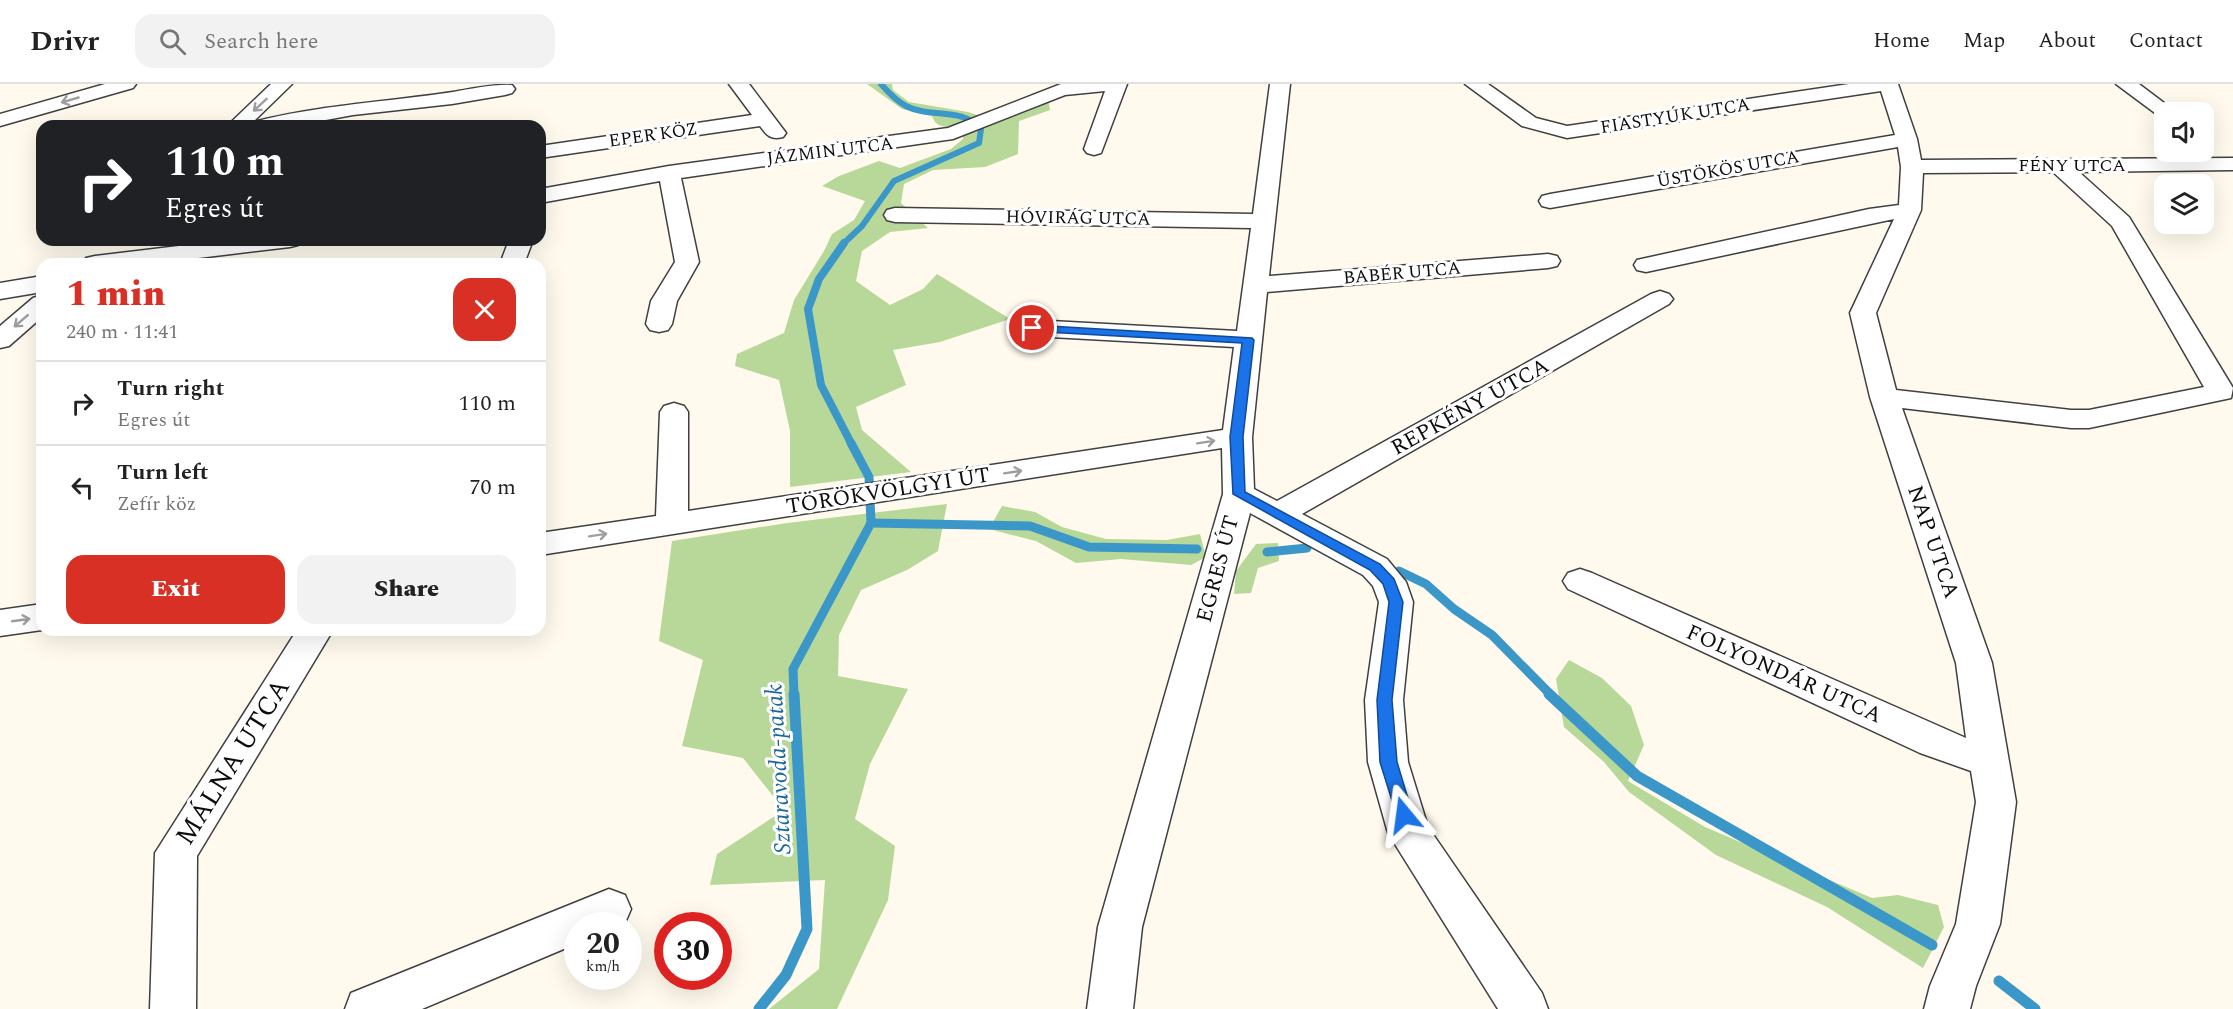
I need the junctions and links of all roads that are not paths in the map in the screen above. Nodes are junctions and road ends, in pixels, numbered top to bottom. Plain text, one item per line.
1 (126, 84) edge
2 (282, 84) edge
3 (739, 84) edge
4 (1115, 84) edge
5 (1280, 84) edge
6 (1475, 84) edge
7 (1888, 84) edge
8 (2126, 84) edge
9 (505, 89) dead end
10 (2154, 104) edge
11 (767, 119) junction
12 (0, 120) edge
13 (243, 120) edge
14 (293, 120) edge
15 (2214, 147) edge
16 (1094, 150) dead end
17 (546, 151) edge
18 (1910, 153) junction
19 (791, 156) junction
20 (2233, 159) edge
21 (2057, 164) junction
22 (2233, 164) edge
23 (669, 173) junction
24 (546, 195) edge
25 (1550, 201) dead end
26 (1910, 210) junction
27 (895, 215) dead end
28 (1262, 220) junction
29 (113, 246) edge
30 (241, 246) edge
31 (100, 258) edge
32 (143, 258) edge
33 (1548, 261) dead end
34 (1646, 265) dead end
35 (36, 285) edge
36 (1255, 285) junction
37 (0, 291) edge
38 (1660, 299) dead end
39 (36, 308) edge
40 (659, 324) dead end
41 (1032, 328) dead end
42 (0, 340) edge
43 (1248, 340) junction
44 (1884, 396) junction
45 (674, 411) dead end
46 (1237, 437) junction
47 (1239, 494) junction
48 (1279, 514) junction
49 (672, 524) junction
50 (546, 543) edge
51 (1580, 581) dead end
52 (36, 618) edge
53 (0, 623) edge
54 (311, 636) edge
55 (1990, 762) junction
56 (609, 909) dead end
57 (173, 1009) edge
58 (368, 1009) edge
59 (1110, 1009) edge
60 (1525, 1009) edge
61 (1947, 1009) edge

1 -> 12 street
2 -> 13 street
3 - 11 street
4 - 16 street
4 - 19 street, JÁZMIN UTCA
5 - 28 street, EGRES ÚT
6 - 7 street, FIASTYÚK UTCA
7 - 18 street, NAP UTCA
8 - 10 street
9 - 14 street
11 - 17 street, EPER KÖZ
11 - 19 street
15 - 20 street
18 - 21 street, FÉNY UTCA
18 - 25 street, ÜSTÖKÖS UTCA
18 - 26 street, NAP UTCA
19 - 23 street, JÁZMIN UTCA
21 - 22 street, FÉNY UTCA
21 - 44 street
23 - 24 street, JÁZMIN UTCA
23 - 40 street
26 - 34 street
26 - 44 street, NAP UTCA
27 - 28 street, HÓVIRÁG UTCA
28 - 36 street, EGRES ÚT
29 - 31 street
30 - 32 street
33 - 36 street, BABÉR UTCA
35 - 37 street
36 - 43 street, EGRES ÚT
38 - 48 street, REPKÉNY UTCA
39 -> 42 street
41 - 43 street
43 - 46 street, EGRES ÚT
44 - 55 street, NAP UTCA
45 - 49 street
46 - 47 street, EGRES ÚT
49 -> 46 street, TÖRÖKVÖLGYI ÚT
47 - 48 street
47 - 59 street, EGRES ÚT
48 - 60 street
50 -> 49 street, TÖRÖKVÖLGYI ÚT
51 - 55 street, FOLYONDÁR UTCA
53 -> 52 street
54 - 57 street, MÁLNA UTCA
55 - 61 street, NAP UTCA
56 - 58 street

